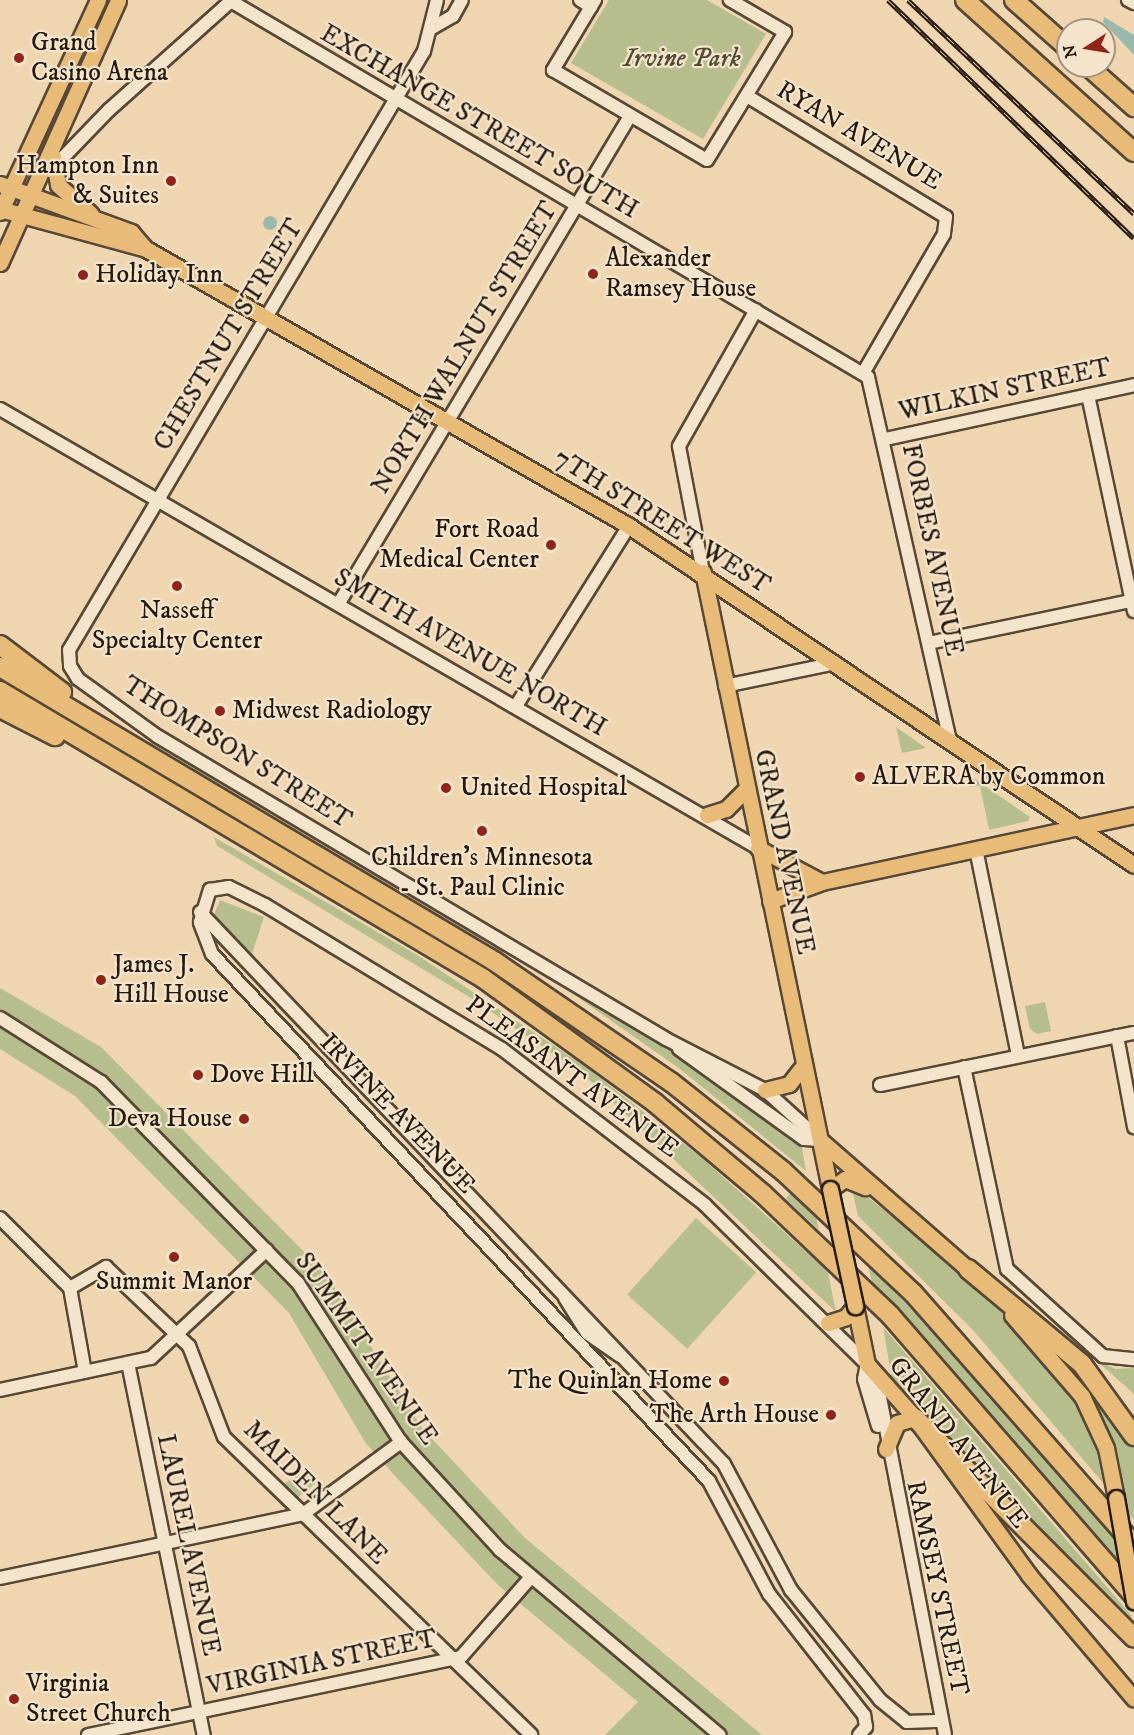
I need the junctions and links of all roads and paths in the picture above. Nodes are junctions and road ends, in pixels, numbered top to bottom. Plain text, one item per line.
1 (98, 0) edge
2 (118, 0) edge
3 (231, 0) edge
4 (437, 0) edge
5 (462, 0) edge
6 (580, 0) edge
7 (730, 0) edge
8 (965, 0) edge
9 (1014, 0) edge
10 (1128, 0) edge
11 (1134, 3) edge
12 (593, 4) edge
13 (432, 28) junction
14 (1056, 37) edge
15 (1101, 78) edge
16 (747, 96) junction
17 (396, 100) junction
18 (1134, 107) edge
19 (630, 116) junction
20 (1134, 152) edge
21 (53, 160) junction
22 (5, 186) edge
23 (37, 190) junction
24 (576, 206) junction
25 (0, 210) edge
26 (25, 217) junction
27 (97, 219) junction
28 (146, 249) junction
29 (0, 263) edge
30 (756, 310) junction
31 (266, 317) junction
32 (863, 373) junction
33 (1134, 385) edge
34 (1088, 395) junction
35 (0, 409) edge
36 (448, 423) junction
37 (885, 439) junction
38 (158, 501) junction
39 (629, 526) junction
40 (703, 572) junction
41 (339, 603) junction
42 (1133, 604) edge
43 (929, 643) junction
44 (0, 645) edge
45 (836, 663) junction
46 (0, 666) edge
47 (70, 666) joint
48 (725, 686) junction
49 (0, 691) edge
50 (516, 706) junction
51 (0, 708) edge
52 (88, 718) junction
53 (950, 741) junction
54 (127, 770) junction
55 (746, 789) junction
56 (707, 815) junction
57 (1134, 815) edge
58 (1077, 827) junction
59 (758, 848) junction
60 (976, 849) junction
61 (1134, 865) edge
62 (822, 882) junction
63 (770, 901) junction
64 (200, 912) junction
65 (0, 1018) edge
66 (1134, 1033) edge
67 (1117, 1036) junction
68 (666, 1039) junction
69 (1018, 1056) junction
70 (804, 1065) junction
71 (964, 1067) junction
72 (880, 1085) dead end
73 (765, 1090) junction
74 (1134, 1127) edge
75 (820, 1140) junction
76 (830, 1189) junction
77 (898, 1209) junction
78 (0, 1218) edge
79 (267, 1250) junction
80 (968, 1269) junction
81 (70, 1288) junction
82 (561, 1288) junction
83 (855, 1306) junction
84 (828, 1323) junction
85 (584, 1336) junction
86 (176, 1337) junction
87 (626, 1359) junction
88 (1134, 1359) edge
89 (128, 1363) junction
90 (867, 1364) junction
91 (85, 1372) junction
92 (0, 1390) edge
93 (915, 1418) junction
94 (1134, 1436) edge
95 (401, 1443) junction
96 (886, 1449) junction
97 (303, 1514) junction
98 (164, 1544) junction
99 (1134, 1545) edge
100 (531, 1577) junction
101 (0, 1578) edge
102 (1134, 1596) edge
103 (1134, 1601) edge
104 (1134, 1638) edge
105 (452, 1659) junction
106 (1134, 1698) edge
107 (199, 1711) junction
108 (942, 1721) junction
109 (860, 1734) edge
110 (88, 1735) edge
111 (204, 1735) edge
112 (531, 1735) edge
113 (720, 1735) edge
114 (945, 1735) edge

1 - 22 main road
2 - 21 main road
3 - 17 street, EXCHANGE STREET SOUTH
3 - 21 street
4 - 13 street, CHESTNUT STREET
5 - 13 street, CHESTNUT STREET
6 - 12 street
7 - 16 street
8 - 20 highway
9 - 14 highway
10 - 11 street
12 - 19 street
13 - 17 street, CHESTNUT STREET
15 - 18 highway
16 - 19 street
16 - 32 street, RYAN AVENUE
17 - 24 street, EXCHANGE STREET SOUTH
17 - 31 street, CHESTNUT STREET
19 - 24 street, NORTH WALNUT STREET
21 - 23 main road
21 - 27 main road
22 - 23 main road, 7TH STREET WEST
22 - 25 main road
23 - 26 main road
23 - 27 main road, 7TH STREET WEST
24 - 30 street, EXCHANGE STREET SOUTH
24 - 36 street, NORTH WALNUT STREET
25 - 26 main road, 7TH STREET WEST
26 - 28 main road, 7TH STREET WEST
26 - 29 main road
27 - 28 main road, 7TH STREET WEST
28 - 31 main road, 7TH STREET WEST
30 - 32 street, EXCHANGE STREET SOUTH
30 - 40 street
31 - 36 main road, 7TH STREET WEST
31 - 38 street, CHESTNUT STREET
32 - 37 street, FORBES AVENUE
33 - 34 street, WILKIN STREET
34 - 37 street, WILKIN STREET
34 - 42 street
35 - 38 street, SMITH AVENUE NORTH
36 - 39 main road, 7TH STREET WEST
36 - 41 street, NORTH WALNUT STREET
37 - 43 street, FORBES AVENUE
38 - 41 street, SMITH AVENUE NORTH
38 - 47 street, CHESTNUT STREET
39 - 40 main road, 7TH STREET WEST
39 - 50 street
40 - 45 main road, 7TH STREET WEST
40 - 48 main road, GRAND AVENUE
41 - 50 street, SMITH AVENUE NORTH
42 - 43 street
43 - 53 street, FORBES AVENUE
44 - 52 highway
45 - 48 street
45 - 53 main road, 7TH STREET WEST
46 - 52 highway
47 - 68 street, THOMPSON STREET
48 - 55 main road, GRAND AVENUE
49 - 54 highway
50 - 56 street, SMITH AVENUE NORTH
51 - 54 highway
52 - 99 highway
53 - 58 main road, 7TH STREET WEST
54 - 102 highway
55 - 56 main road
55 - 59 main road, GRAND AVENUE
56 - 59 street, SMITH AVENUE NORTH
57 - 58 main road
58 - 60 main road
58 - 61 main road, 7TH STREET WEST
59 - 62 main road
59 - 63 main road, GRAND AVENUE
60 - 62 main road
60 - 69 street
62 - 63 main road
63 - 70 main road, GRAND AVENUE
64 - 82 street, IRVINE AVENUE
64 - 84 street, PLEASANT AVENUE
64 - 85 street, IRVINE AVENUE
65 - 79 street, SUMMIT AVENUE
66 - 67 street
67 - 69 street
67 - 74 street
68 - 73 street, THOMPSON STREET
68 - 75 street, THOMPSON STREET
69 - 71 street
70 - 73 main road
70 - 75 main road, GRAND AVENUE
71 - 72 street
71 - 88 street
73 - 75 street, THOMPSON STREET
75 - 76 main road, GRAND AVENUE
75 - 77 main road
76 - 77 main road
76 - 83 main road, GRAND AVENUE, bridge
77 - 80 main road
78 - 81 street
79 - 86 street
79 - 95 street, SUMMIT AVENUE
80 - 94 highway
80 - 103 main road, bridge
81 - 86 street, MAIDEN LANE
81 - 91 street
82 - 85 street, IRVINE AVENUE
82 - 87 street, IRVINE AVENUE
83 - 84 main road
83 - 90 main road, GRAND AVENUE
84 - 90 street, PLEASANT AVENUE
85 - 87 street, IRVINE AVENUE
85 - 109 street, IRVINE AVENUE
86 - 89 street
86 - 97 street, MAIDEN LANE
87 - 108 street, IRVINE AVENUE
89 - 91 street
89 - 98 street, LAUREL AVENUE
90 - 93 main road, GRAND AVENUE
90 - 96 street, RAMSEY STREET
91 - 92 street
93 - 96 main road
93 - 104 highway
93 - 106 main road, GRAND AVENUE
95 - 97 street
95 - 100 street, SUMMIT AVENUE
96 - 108 street, RAMSEY STREET
97 - 98 street
97 - 105 street, MAIDEN LANE
98 - 101 street
98 - 107 street, LAUREL AVENUE
100 - 105 street, VIRGINIA STREET
100 - 113 street, SUMMIT AVENUE
105 - 107 street, VIRGINIA STREET
105 - 112 street, MAIDEN LANE
107 - 110 street, VIRGINIA STREET
107 - 111 street, LAUREL AVENUE
108 - 114 street, RAMSEY STREET

